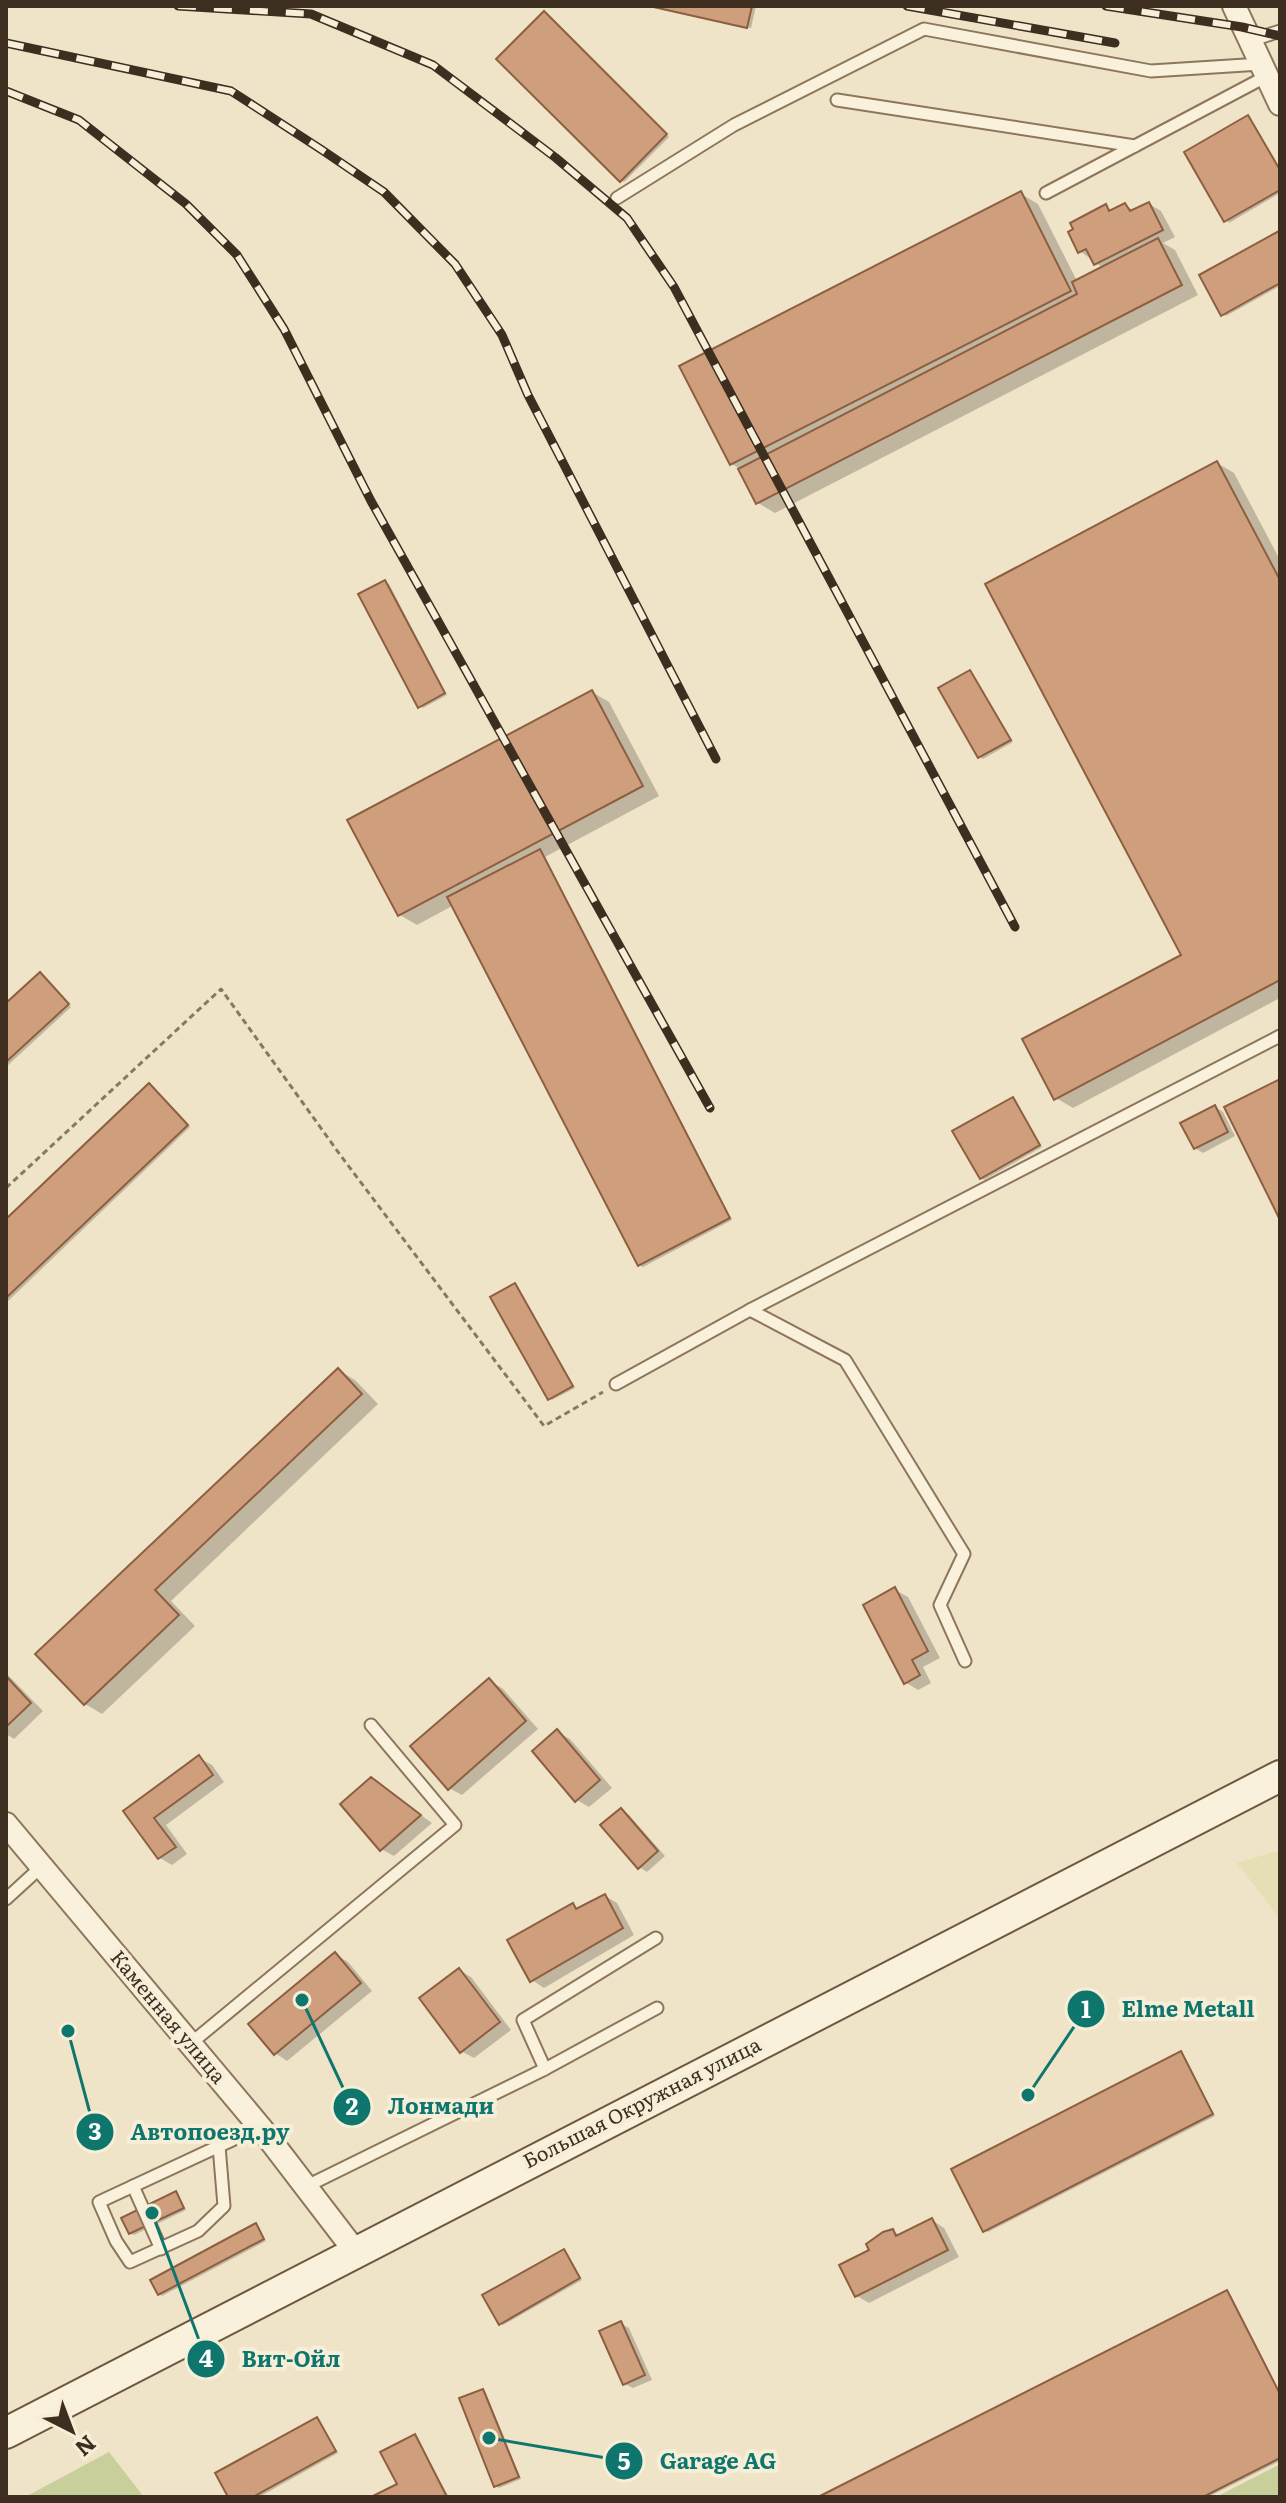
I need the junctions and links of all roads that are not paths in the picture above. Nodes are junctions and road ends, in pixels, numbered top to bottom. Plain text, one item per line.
1 (1234, 6) edge
2 (1280, 31) edge
3 (1249, 42) junction
4 (1264, 70) junction
5 (837, 100) dead end
6 (1280, 104) edge
7 (1135, 146) junction
8 (1046, 193) dead end
9 (617, 198) dead end
10 (1280, 1036) edge
11 (750, 1310) junction
12 (616, 1384) road end
13 (965, 1661) dead end
14 (371, 1725) dead end
15 (1280, 1776) edge
16 (6, 1824) edge
17 (41, 1867) junction
18 (6, 1899) edge
19 (656, 1938) dead end
20 (657, 2008) dead end
21 (190, 2044) junction
22 (545, 2069) junction
23 (260, 2127) junction
24 (219, 2146) junction
25 (133, 2186) junction
26 (307, 2186) junction
27 (161, 2249) junction
28 (355, 2251) junction
29 (6, 2433) edge

1 - 3 street
2 - 3 lane
3 - 4 street
4 - 6 street
4 - 7 lane
4 - 9 lane
5 - 7 lane
7 - 8 lane
10 - 11 lane
11 - 12 lane
11 - 13 lane
14 - 21 lane
15 - 28 main road, Большая Окружная улица
16 - 17 street, Каменная улица
17 - 18 lane
17 - 21 street, Каменная улица
19 - 22 lane
20 - 22 lane
21 - 23 street, Каменная улица
22 - 26 lane
23 - 24 lane
23 - 26 street, Каменная улица
24 - 25 lane
24 - 27 lane
25 - 27 lane
25 - 27 lane
26 - 28 street, Каменная улица
28 - 29 main road, Большая Окружная улица

